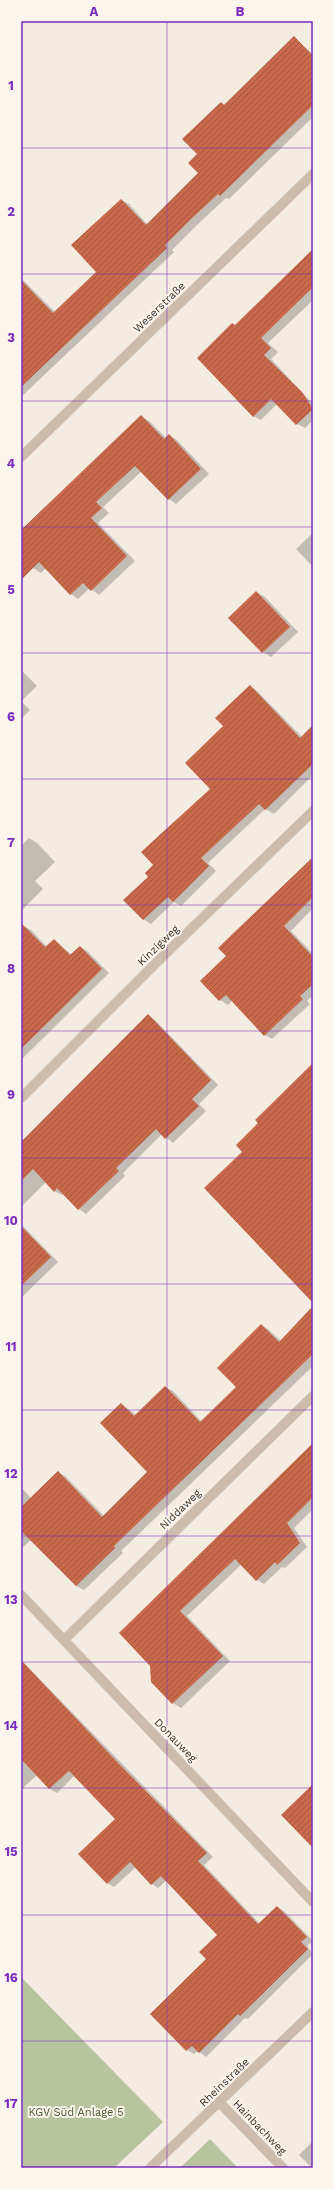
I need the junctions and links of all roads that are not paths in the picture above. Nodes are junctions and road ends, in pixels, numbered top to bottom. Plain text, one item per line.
1 (313, 174) edge
2 (21, 457) edge
3 (313, 811) edge
4 (21, 1098) edge
5 (313, 1396) edge
6 (21, 1595) edge
7 (64, 1640) junction
8 (313, 1902) edge
9 (313, 2012) edge
10 (220, 2103) junction
11 (150, 2168) edge
12 (283, 2168) edge

1 - 2 street, Weserstraße
3 - 4 street, Kinzigweg
5 - 7 street, Niddaweg
6 - 7 street, Donauweg
7 - 8 street, Donauweg
9 - 10 street, Rheinstraße
10 - 11 street, Rheinstraße
10 - 12 street, Hainbachweg

